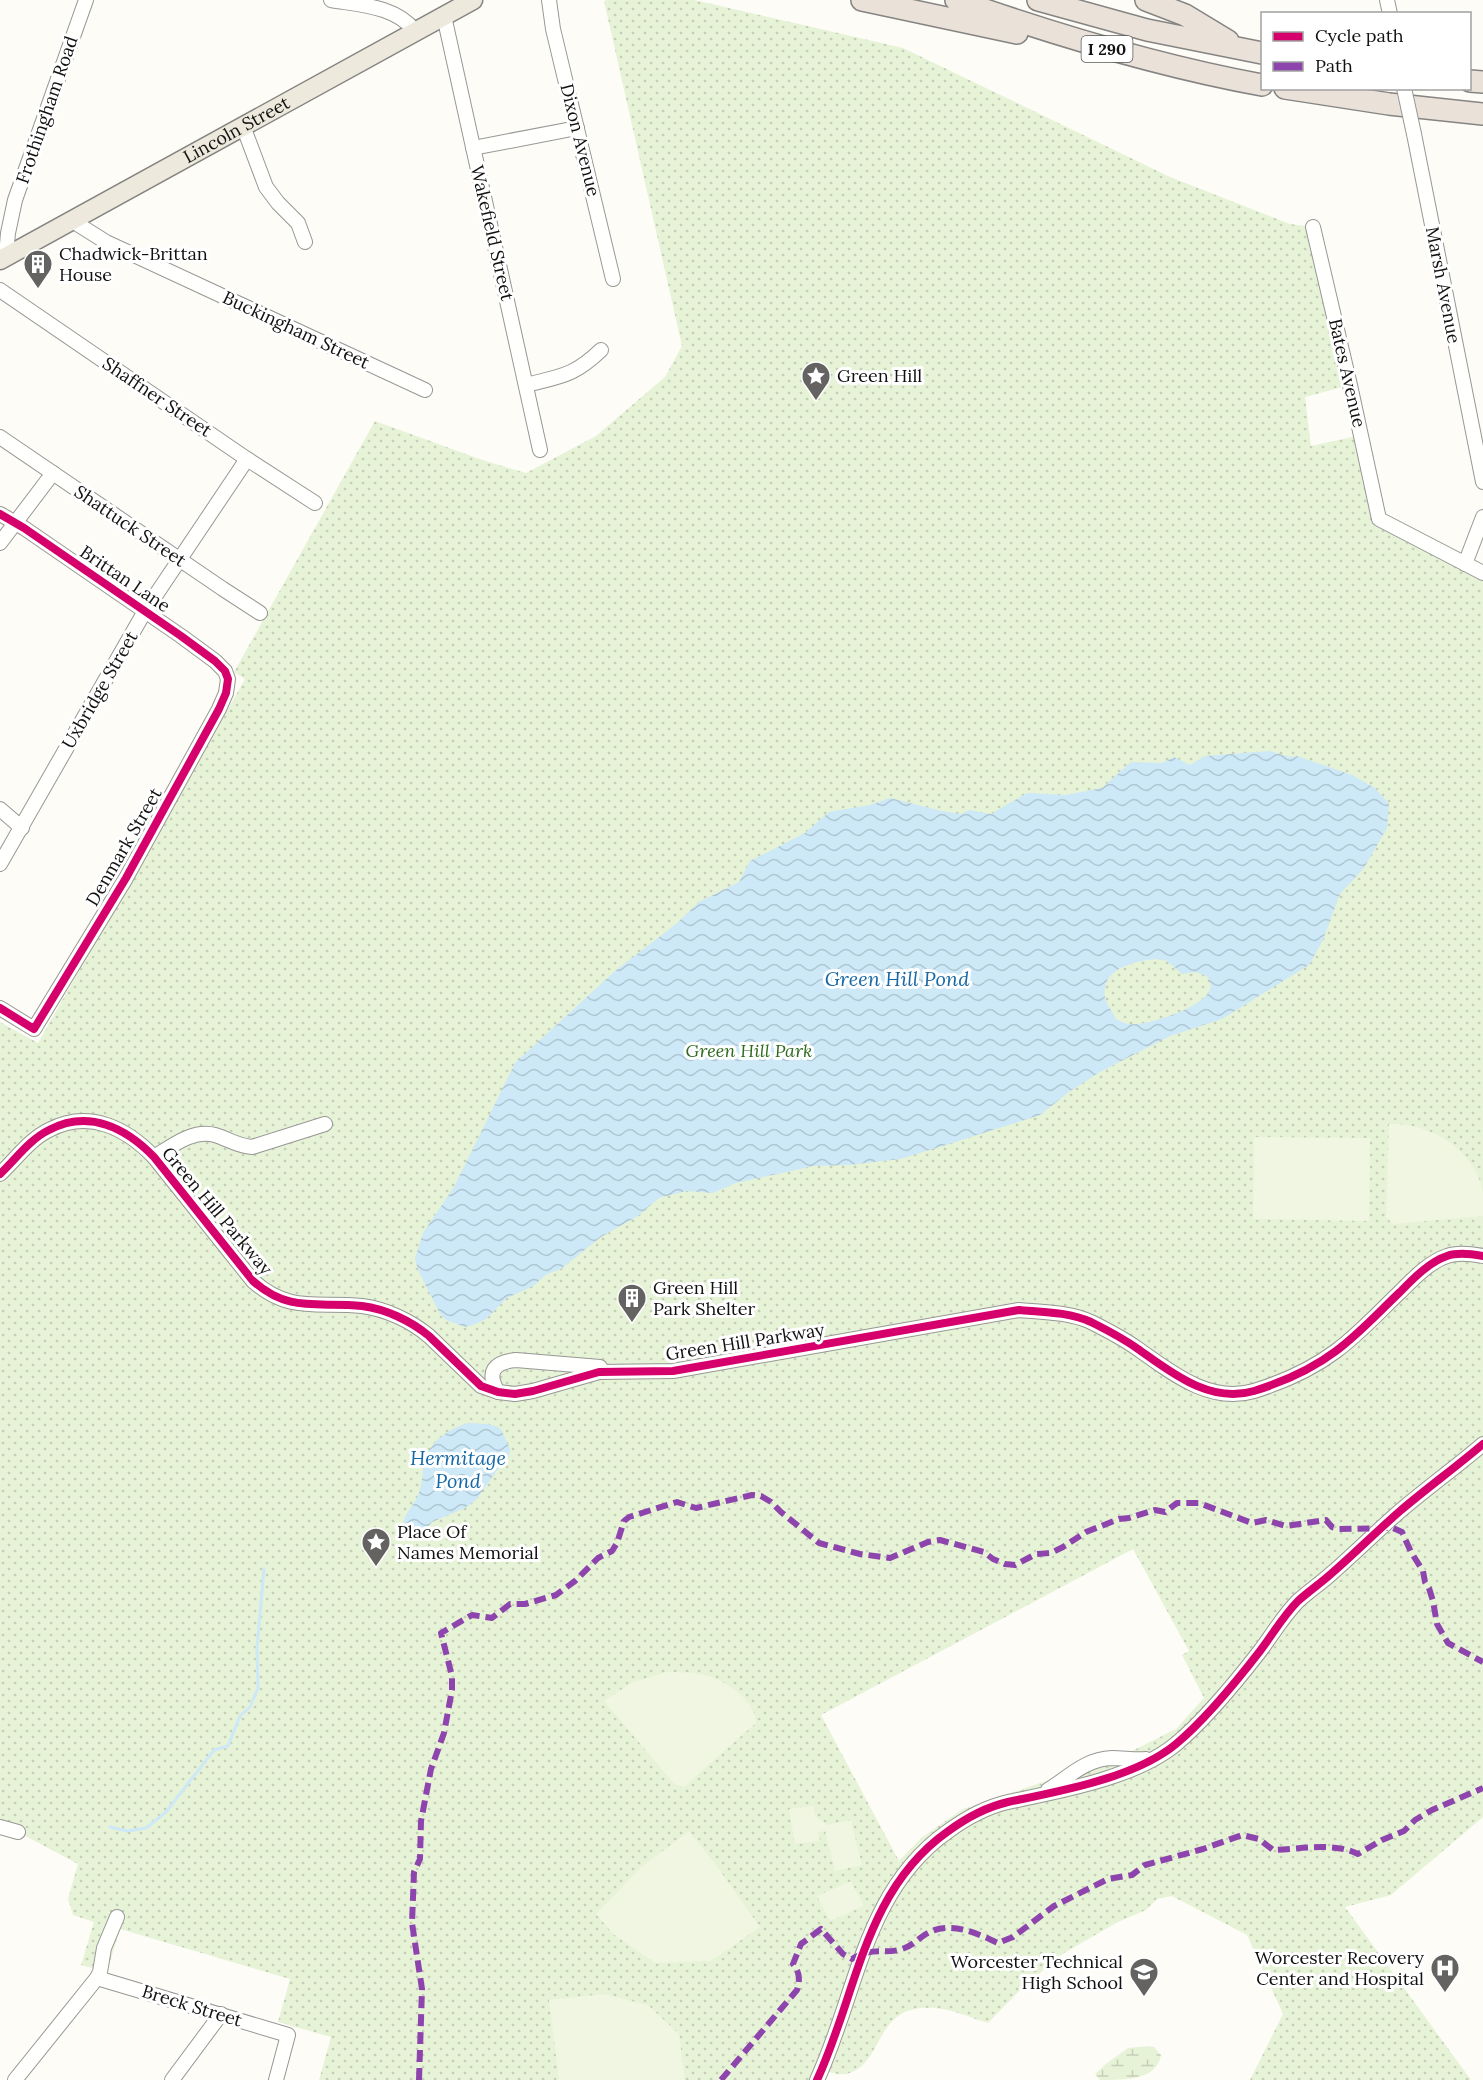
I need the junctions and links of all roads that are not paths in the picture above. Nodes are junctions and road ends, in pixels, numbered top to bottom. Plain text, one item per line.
1 (86, 0) edge
2 (332, 0) edge
3 (473, 0) edge
4 (549, 0) edge
5 (862, 0) edge
6 (956, 0) edge
7 (1038, 0) edge
8 (1146, 0) edge
9 (444, 16) junction
10 (415, 31) junction
11 (1252, 51) edge
12 (1148, 61) junction
13 (1261, 85) edge
14 (1297, 90) edge
15 (1404, 90) edge
16 (1483, 114) edge
17 (243, 126) junction
18 (576, 128) junction
19 (473, 148) junction
20 (71, 220) junction
21 (1313, 227) dead end
22 (305, 242) dead end
23 (3, 258) edge
24 (613, 279) dead end
25 (0, 290) edge
26 (601, 350) dead end
27 (526, 385) junction
28 (425, 390) dead end
29 (0, 437) edge
30 (540, 450) dead end
31 (247, 459) junction
32 (53, 473) junction
33 (1483, 482) edge
34 (315, 503) dead end
35 (0, 514) edge
36 (1483, 517) edge
37 (16, 524) junction
38 (0, 543) edge
39 (180, 560) junction
40 (1465, 564) junction
41 (1483, 573) edge
42 (145, 611) junction
43 (260, 613) dead end
44 (227, 676) joint
45 (0, 809) edge
46 (22, 828) junction
47 (0, 864) edge
48 (0, 1008) edge
49 (325, 1124) dead end
50 (154, 1157) junction
51 (0, 1174) edge
52 (1483, 1256) edge
53 (626, 1371) junction
54 (498, 1392) junction
55 (1483, 1444) edge
56 (0, 1827) edge
57 (18, 1832) dead end
58 (117, 1917) dead end
59 (97, 1978) junction
60 (221, 2014) junction
61 (15, 2080) edge
62 (172, 2080) edge
63 (276, 2080) edge
64 (817, 2080) edge

1 - 23 street, Frothingham Road
2 - 10 street
3 - 9 main road, Lincoln Street
4 - 18 street, Dixon Avenue
5 - 12 highway
6 - 12 highway, I 290
7 - 11 highway, I 290
8 - 11 highway
9 - 10 main road, Lincoln Street
9 - 19 street, Wakefield Street
10 - 17 main road, Lincoln Street
12 - 13 highway, I 290
14 - 16 highway
15 - 33 street, Marsh Avenue, bridge
17 - 20 main road, Lincoln Street
17 - 22 street
18 - 19 street
18 - 24 street, Dixon Avenue
19 - 27 street, Wakefield Street
20 - 23 main road, Lincoln Street
20 - 28 street, Buckingham Street
21 - 40 street, Bates Avenue
25 - 31 street, Shaffner Street
26 - 27 street
27 - 30 street, Wakefield Street
29 - 32 street, Shattuck Street
31 - 34 street, Shaffner Street
31 - 39 street, Uxbridge Street
32 - 37 street
32 - 39 street, Shattuck Street
35 - 37 street, Brittan Lane
36 - 40 street
37 - 38 street
37 - 42 street, Brittan Lane
39 - 42 street, Uxbridge Street
39 - 43 street, Shattuck Street
40 - 41 street
42 - 44 street, Brittan Lane
42 - 46 street, Uxbridge Street
44 - 48 street, Denmark Street
45 - 46 street
46 - 47 street, Uxbridge Street
49 - 50 street
50 - 51 street, Green Hill Parkway
50 - 54 street, Green Hill Parkway
52 - 53 street, Green Hill Parkway
53 - 54 street, Green Hill Parkway
53 - 54 street
55 - 64 street
56 - 57 street
58 - 59 street
59 - 60 street, Breck Street
59 - 61 street
60 - 62 street
60 - 63 street, Breck Street

